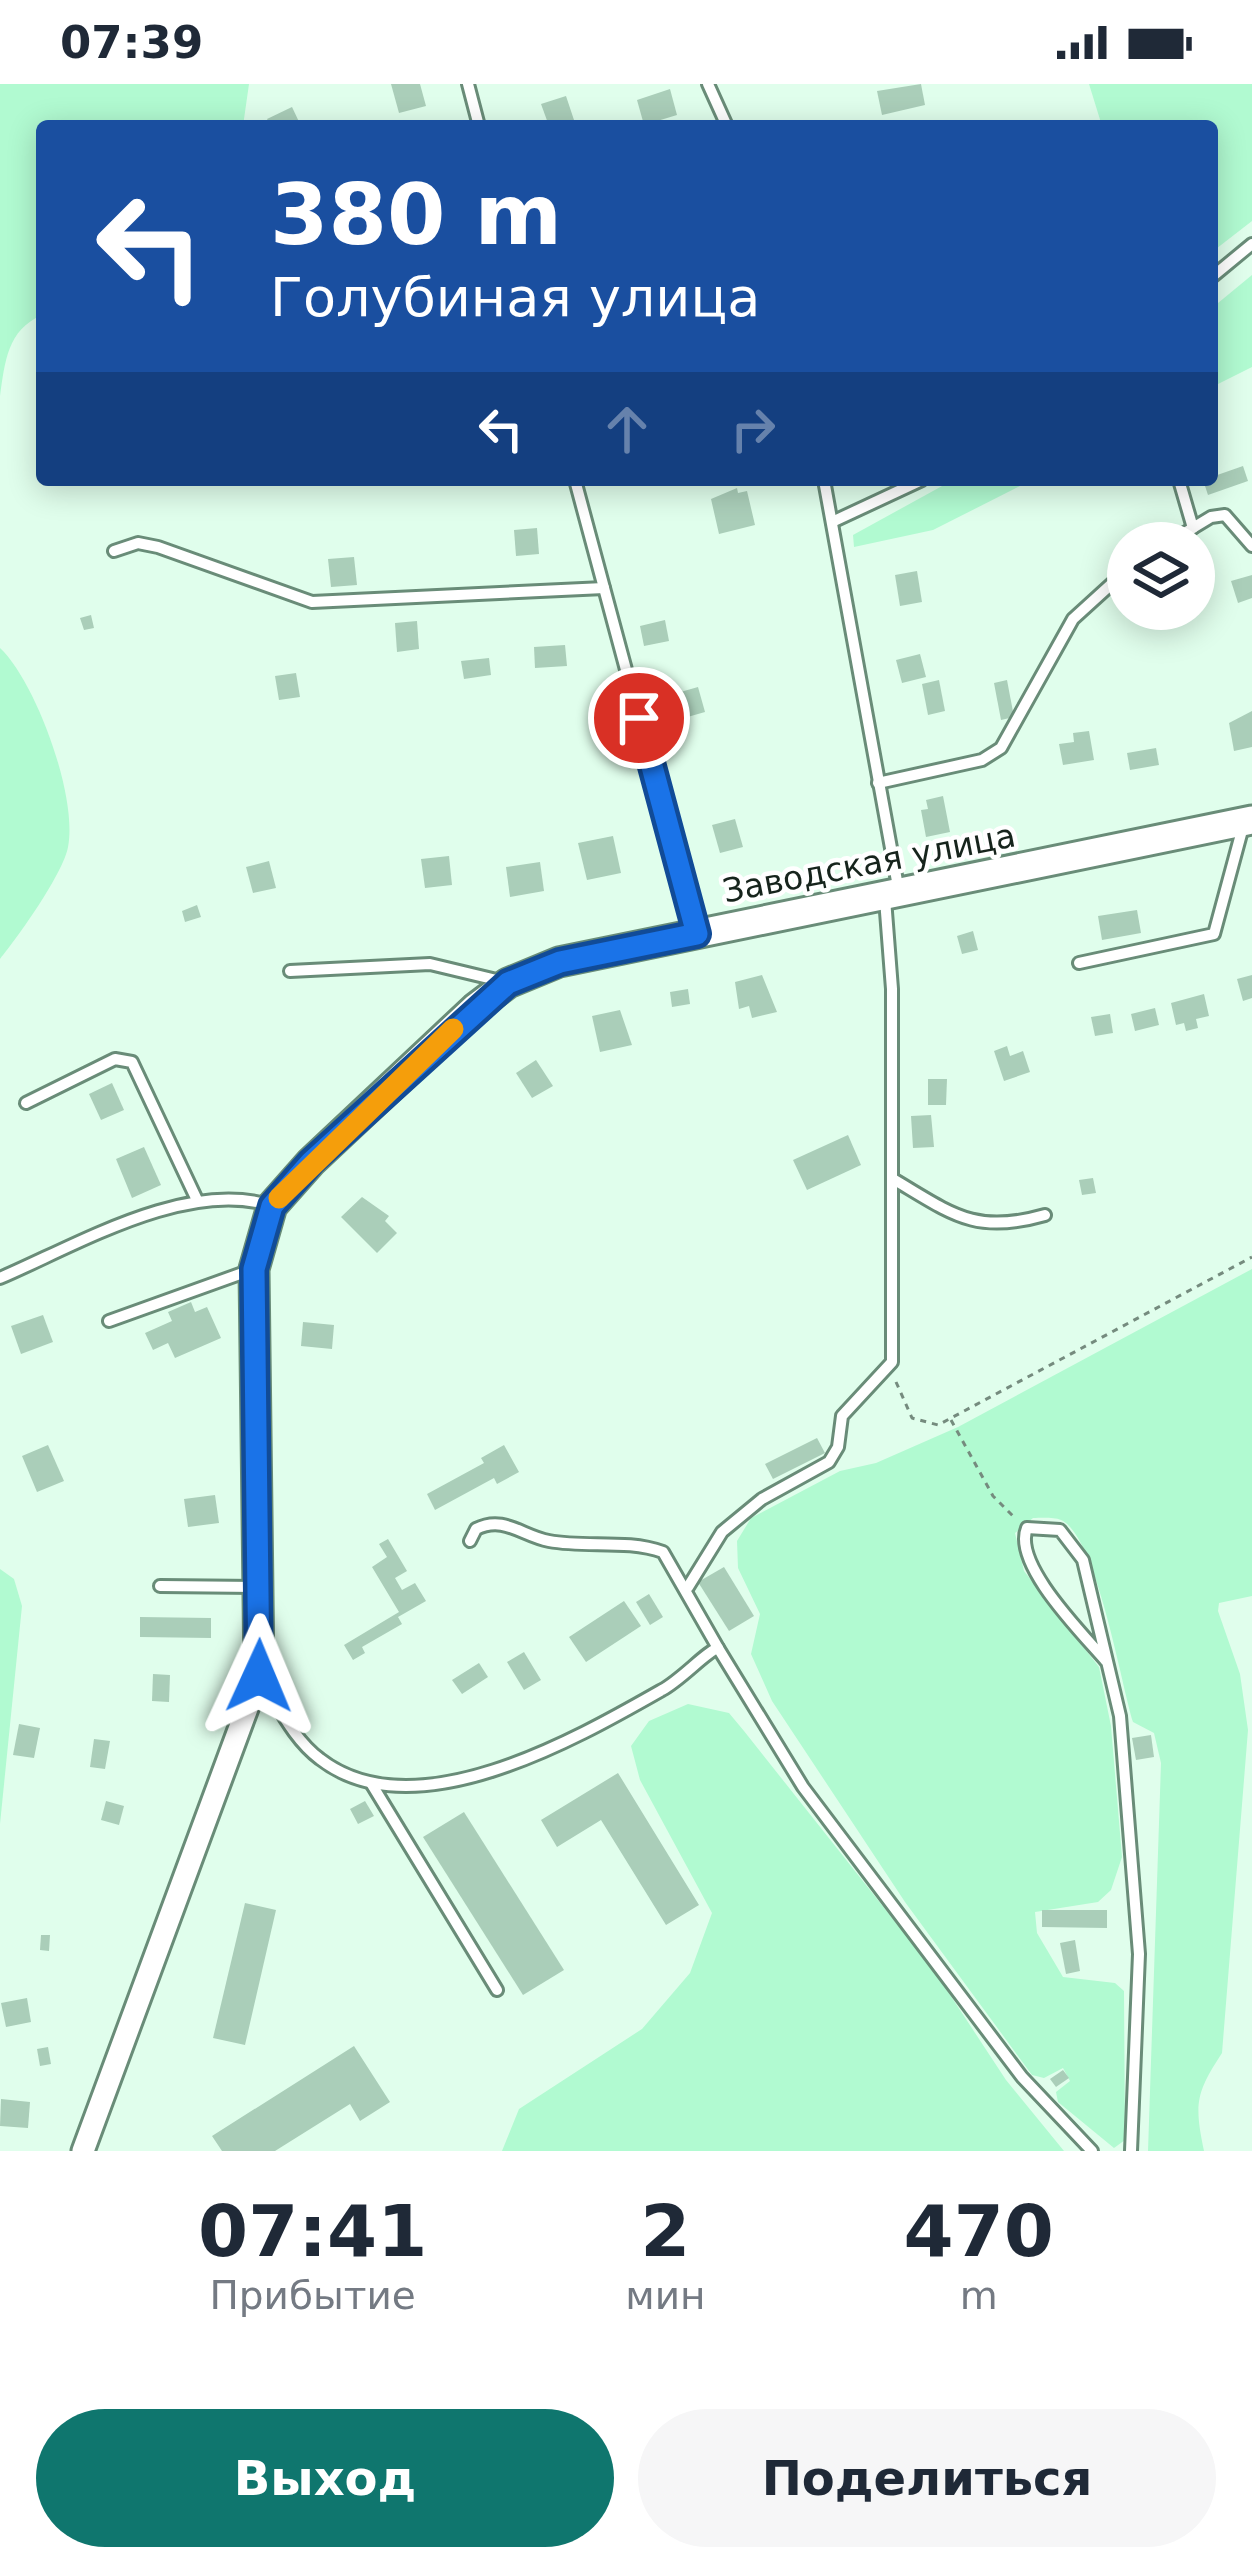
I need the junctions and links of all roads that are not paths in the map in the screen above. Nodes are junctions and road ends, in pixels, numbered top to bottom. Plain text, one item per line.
1 (468, 84) edge
2 (708, 84) edge
3 (477, 120) edge
4 (724, 120) edge
5 (1252, 244) edge
6 (1218, 273) edge
7 (577, 486) edge
8 (825, 486) edge
9 (909, 486) edge
10 (1181, 486) edge
11 (832, 522) junction
12 (1191, 522) edge
13 (1208, 522) edge
14 (1252, 546) edge
15 (114, 551) dead end
16 (604, 588) junction
17 (1107, 588) edge
18 (878, 783) junction
19 (1248, 821) edge
20 (892, 897) junction
21 (697, 934) junction
22 (1078, 963) dead end
23 (290, 970) dead end
24 (508, 983) junction
25 (26, 1103) dead end
26 (893, 1179) junction
27 (197, 1200) junction
28 (272, 1206) junction
29 (1045, 1215) dead end
30 (254, 1269) junction
31 (0, 1278) edge
32 (109, 1321) dead end
33 (470, 1540) dead end
34 (160, 1586) dead end
35 (260, 1587) junction
36 (688, 1587) junction
37 (718, 1648) junction
38 (1106, 1661) junction
39 (259, 1676) junction
40 (371, 1784) junction
41 (497, 1990) dead end
42 (83, 2151) edge
43 (1092, 2151) edge
44 (1131, 2151) edge

1 - 3 lane
2 - 4 lane
5 - 6 lane
7 - 16 lane
8 - 11 lane
9 - 11 lane
10 - 12 lane
11 - 18 lane
13 - 14 lane
15 - 16 lane
16 - 21 lane
17 - 18 lane
18 - 20 lane
19 - 20 street, Заводская улица
19 - 22 lane
20 - 21 street, Заводская улица
20 - 26 lane
21 - 24 street, Заводская улица
23 - 24 lane
24 - 28 street, Заводская улица
25 - 27 lane
26 - 29 lane
26 - 36 lane
27 - 28 lane
27 - 31 lane
28 - 30 street, Заводская улица
30 - 32 lane
30 - 35 street, Заводская улица
33 - 36 lane
34 - 35 lane
35 - 39 street, Заводская улица
36 - 37 lane
37 - 40 lane
37 - 43 lane
38 - 38 lane
38 - 44 lane
39 - 40 lane
39 - 42 street
40 - 41 lane

